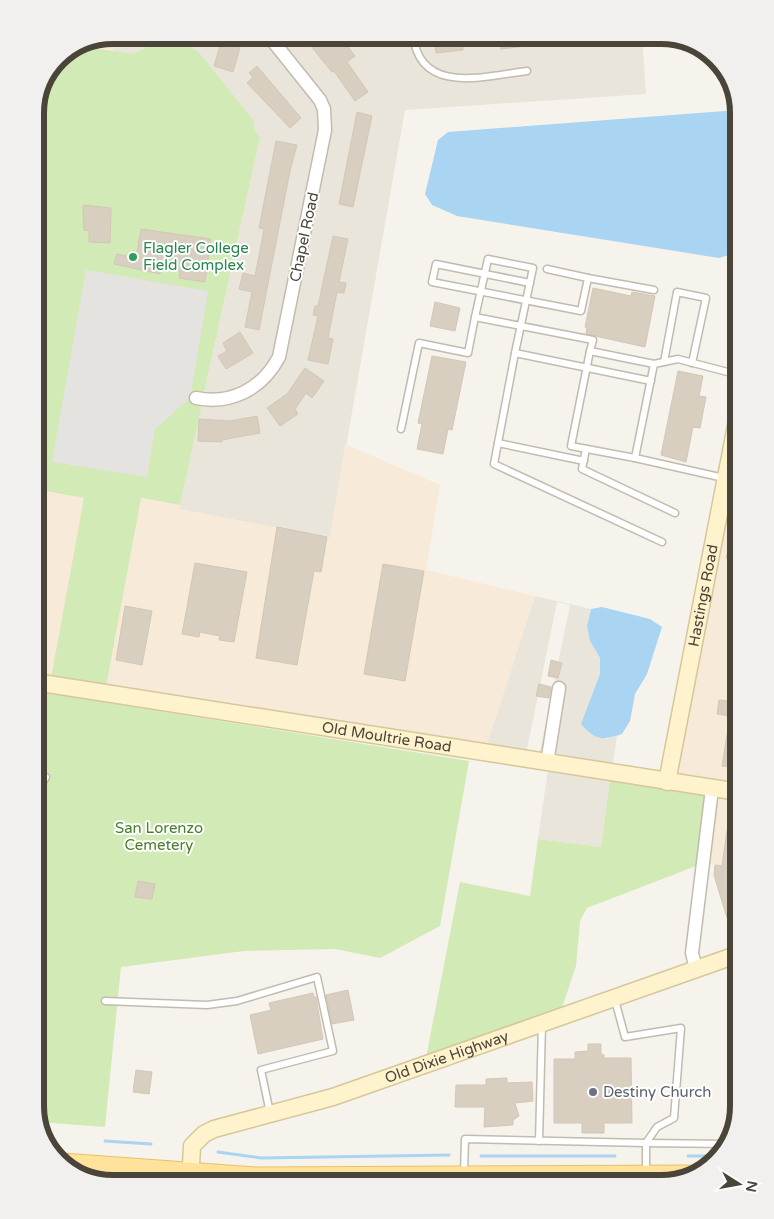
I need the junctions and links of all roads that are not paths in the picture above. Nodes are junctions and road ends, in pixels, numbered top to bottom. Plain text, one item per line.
1 (275, 44) edge
2 (415, 44) edge
3 (527, 72) dead end
4 (547, 269) dead end
5 (484, 274) junction
6 (588, 278) junction
7 (530, 283) junction
8 (654, 290) dead end
9 (481, 292) junction
10 (526, 301) junction
11 (476, 317) junction
12 (520, 326) junction
13 (590, 351) junction
14 (515, 353) junction
15 (664, 362) junction
16 (692, 363) junction
17 (654, 364) junction
18 (587, 368) junction
19 (730, 373) edge
20 (651, 380) junction
21 (196, 398) dead end
22 (401, 428) dead end
23 (498, 443) junction
24 (586, 449) junction
25 (635, 458) junction
26 (730, 458) edge
27 (584, 461) junction
28 (725, 478) junction
29 (675, 512) dead end
30 (662, 542) dead end
31 (44, 683) edge
32 (559, 688) dead end
33 (547, 763) junction
34 (46, 777) dead end
35 (44, 780) edge
36 (667, 782) junction
37 (712, 789) junction
38 (730, 791) edge
39 (730, 957) edge
40 (696, 969) junction
41 (614, 998) junction
42 (106, 1001) dead end
43 (542, 1024) junction
44 (270, 1114) junction
45 (539, 1141) junction
46 (646, 1143) junction
47 (719, 1144) edge
48 (76, 1165) edge
49 (150, 1175) edge
50 (188, 1175) edge
51 (464, 1175) edge
52 (644, 1175) edge

1 - 21 street, Chapel Road
2 - 3 lane
4 - 6 lane
5 - 7 lane
5 - 7 lane
5 - 9 lane
5 - 9 lane
6 - 8 lane
6 - 10 lane
7 - 10 lane
9 - 10 lane
9 - 11 lane
10 - 12 lane
11 - 12 lane
11 - 22 lane
12 - 13 lane
12 - 14 lane
13 - 17 lane
13 - 18 lane
14 - 18 lane
14 - 23 lane
15 - 16 lane
15 - 16 lane
15 - 17 lane
16 - 19 lane
17 - 20 lane
18 - 20 lane
18 - 24 lane
20 - 25 lane
23 - 27 lane
23 - 30 lane
24 - 25 lane
24 - 27 lane
25 - 28 lane
26 - 28 street, Hastings Road
27 - 29 lane
28 - 36 street, Hastings Road
31 - 33 street, Old Moultrie Road
32 - 33 street
33 - 36 street, Old Moultrie Road
34 - 35 lane
36 - 37 street, Old Moultrie Road
37 - 38 street, Old Moultrie Road
37 - 40 street
39 - 40 street, Old Dixie Highway
40 - 41 street, Old Dixie Highway
41 - 43 street, Old Dixie Highway
41 - 46 lane
42 - 44 lane
43 - 44 street, Old Dixie Highway
43 - 45 lane
44 - 50 street, Old Dixie Highway
45 - 46 lane
45 - 51 lane
46 - 47 lane
46 - 52 lane
48 - 49 main road

